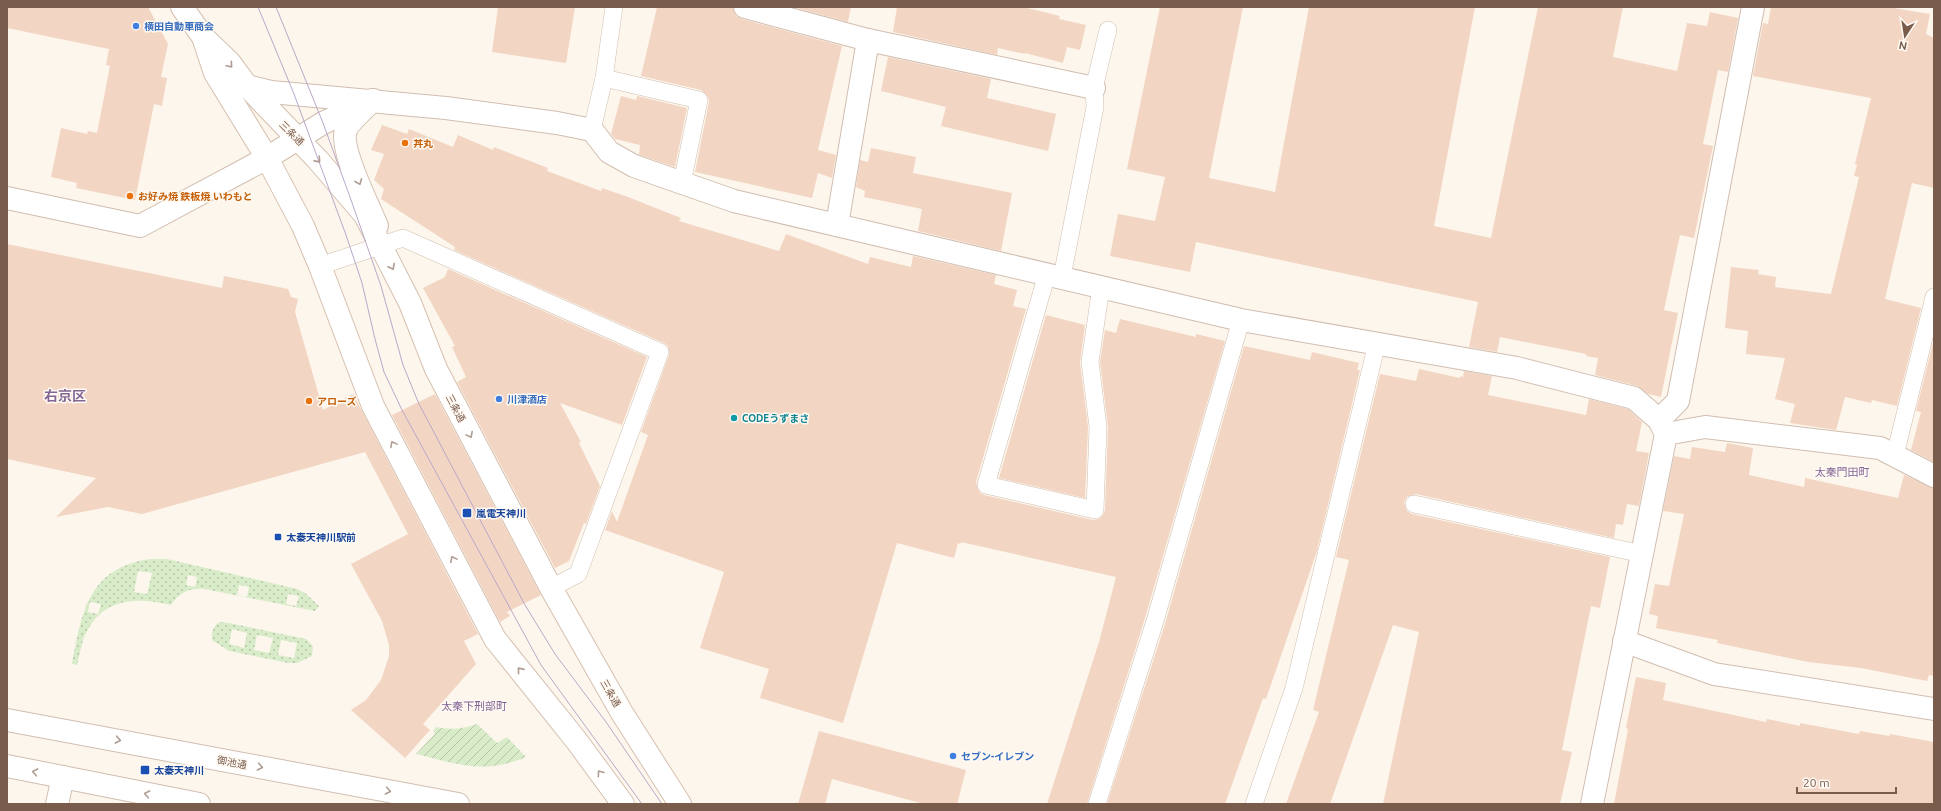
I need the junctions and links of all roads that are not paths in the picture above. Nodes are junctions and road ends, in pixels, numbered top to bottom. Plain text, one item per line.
1 (182, 7) edge
2 (614, 7) edge
3 (745, 7) edge
4 (1753, 7) edge
5 (1108, 30) dead end
6 (203, 37) junction
7 (868, 40) junction
8 (604, 78) junction
9 (247, 86) junction
10 (1094, 88) junction
11 (373, 100) junction
12 (592, 130) junction
13 (298, 138) junction
14 (267, 158) junction
15 (682, 183) junction
16 (7, 198) edge
17 (837, 225) junction
18 (381, 246) junction
19 (320, 266) junction
20 (1054, 275) junction
21 (1101, 287) junction
22 (1934, 298) edge
23 (1241, 320) junction
24 (1377, 343) junction
25 (1662, 427) junction
26 (1895, 455) junction
27 (1934, 476) edge
28 (1414, 504) dead end
29 (1642, 554) junction
30 (551, 588) junction
31 (1624, 641) junction
32 (1934, 709) edge
33 (7, 720) edge
34 (7, 766) edge
35 (63, 777) junction
36 (57, 804) edge
37 (200, 804) edge
38 (458, 804) edge
39 (623, 804) edge
40 (680, 804) edge
41 (1096, 804) edge
42 (1254, 804) edge
43 (1592, 804) edge

1 - 6 street, 三条通
2 - 8 lane
3 - 7 street
4 - 25 street
5 - 10 lane
6 -> 9 street, 三条通
6 - 14 street, 三条通
7 - 10 street
7 - 17 street
8 - 12 lane
8 - 15 lane
9 - 11 street
9 - 13 street, 三条通
10 - 20 lane
11 - 12 street
11 - 13 street
11 -> 18 street
12 - 15 street
13 - 14 street
13 -> 18 street, 三条通
14 - 16 street
14 - 19 street, 三条通
15 - 17 street
17 - 20 street
18 - 19 lane
18 -> 30 street, 三条通
18 - 30 lane
39 -> 19 street, 三条通
20 - 21 street
20 - 21 lane
21 - 23 street
22 - 26 lane
23 - 24 street
23 - 41 lane
24 - 25 street
24 - 42 lane
25 - 26 street
25 - 29 street
26 - 27 street
28 - 29 lane
29 - 31 street
30 - 40 street, 三条通
31 - 32 street
31 - 43 street
33 -> 38 street, 御池通
35 -> 34 street
35 - 36 street
37 -> 35 street

